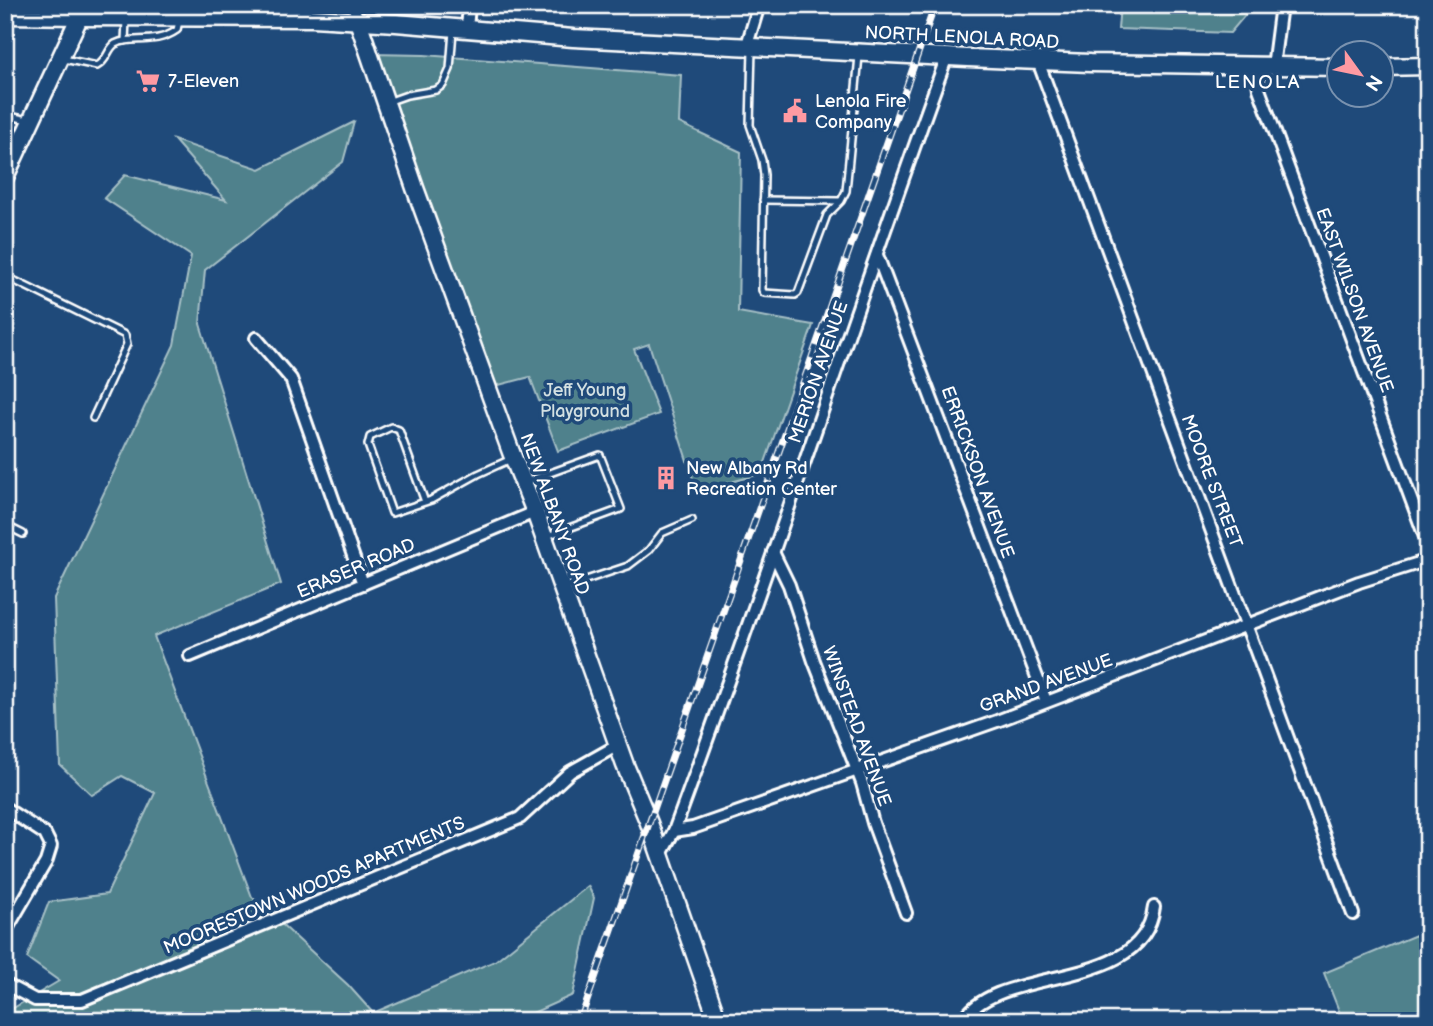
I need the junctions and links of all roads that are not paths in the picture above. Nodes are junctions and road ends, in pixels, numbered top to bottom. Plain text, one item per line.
1 (469, 5) edge
2 (759, 5) edge
3 (1281, 5) edge
4 (82, 11) edge
5 (236, 11) edge
6 (15, 13) edge
7 (356, 13) edge
8 (126, 17) junction
9 (180, 18) junction
10 (460, 28) junction
11 (125, 41) junction
12 (750, 46) junction
13 (859, 51) junction
14 (947, 56) junction
15 (61, 58) junction
16 (1038, 61) junction
17 (1428, 65) edge
18 (1256, 66) junction
19 (1273, 66) junction
20 (1394, 66) edge
21 (1324, 67) edge
22 (385, 103) junction
23 (5, 115) edge
24 (31, 121) junction
25 (5, 177) edge
26 (763, 200) junction
27 (841, 201) junction
28 (877, 255) junction
29 (5, 276) edge
30 (256, 338) dead end
31 (93, 418) dead end
32 (513, 458) junction
33 (523, 482) junction
34 (425, 502) junction
35 (535, 512) junction
36 (692, 520) dead end
37 (5, 525) edge
38 (23, 534) dead end
39 (544, 537) junction
40 (1428, 544) edge
41 (773, 552) junction
42 (1428, 560) edge
43 (363, 584) junction
44 (562, 588) junction
45 (1247, 626) junction
46 (190, 656) dead end
47 (1046, 701) junction
48 (618, 745) junction
49 (856, 771) junction
50 (5, 808) edge
51 (674, 831) junction
52 (660, 856) junction
53 (1154, 907) dead end
54 (906, 913) dead end
55 (1353, 914) dead end
56 (5, 932) edge
57 (5, 984) edge
58 (718, 1021) edge
59 (963, 1021) edge

1 - 10 street
2 - 12 street
3 - 19 street
4 - 6 street
4 - 8 main road, NORTH LENOLA ROAD
4 - 15 main road
5 - 7 main road, NORTH LENOLA ROAD
5 - 9 main road, NORTH LENOLA ROAD
7 - 10 main road, NORTH LENOLA ROAD
7 - 22 main road, NEW ALBANY ROAD
8 - 9 main road, NORTH LENOLA ROAD
8 - 11 lane
9 - 11 lane
10 - 12 main road, NORTH LENOLA ROAD
10 - 22 lane
11 - 15 lane
12 - 13 main road, NORTH LENOLA ROAD
12 - 26 lane
13 - 14 main road, NORTH LENOLA ROAD
13 - 27 lane
14 - 16 main road, NORTH LENOLA ROAD
14 - 28 street, MERION AVENUE
15 - 24 main road
16 - 18 main road, NORTH LENOLA ROAD
16 - 45 street, MOORE STREET
17 - 20 main road
18 - 19 main road, NORTH LENOLA ROAD
18 - 40 street, EAST WILSON AVENUE
19 - 21 main road, NORTH LENOLA ROAD
22 - 32 main road, NEW ALBANY ROAD
23 - 24 lane
24 - 25 main road
26 - 27 lane
26 - 27 lane
28 - 41 street, MERION AVENUE
28 - 47 street, ERRICKSON AVENUE
29 - 31 lane
30 - 43 street
32 - 33 main road, NEW ALBANY ROAD
32 - 34 lane
33 - 35 main road, NEW ALBANY ROAD
33 - 39 lane
34 - 34 lane
35 - 39 main road, NEW ALBANY ROAD
35 - 43 street, ERASER ROAD
36 - 44 lane
37 - 38 lane
39 - 44 main road, NEW ALBANY ROAD
41 - 49 street, WINSTEAD AVENUE
41 - 51 street, MERION AVENUE
42 - 45 street, GRAND AVENUE
43 - 46 street, ERASER ROAD
44 - 48 main road, NEW ALBANY ROAD
45 - 47 street, GRAND AVENUE
45 - 55 street, MOORE STREET
47 - 49 street, GRAND AVENUE
48 - 52 main road, NEW ALBANY ROAD
48 - 57 street, MOORESTOWN WOODS APARTMENTS
49 - 51 street, GRAND AVENUE
49 - 54 street, WINSTEAD AVENUE
50 - 56 street
51 - 52 street, MERION AVENUE
52 - 58 main road, NEW ALBANY ROAD
53 - 59 street

